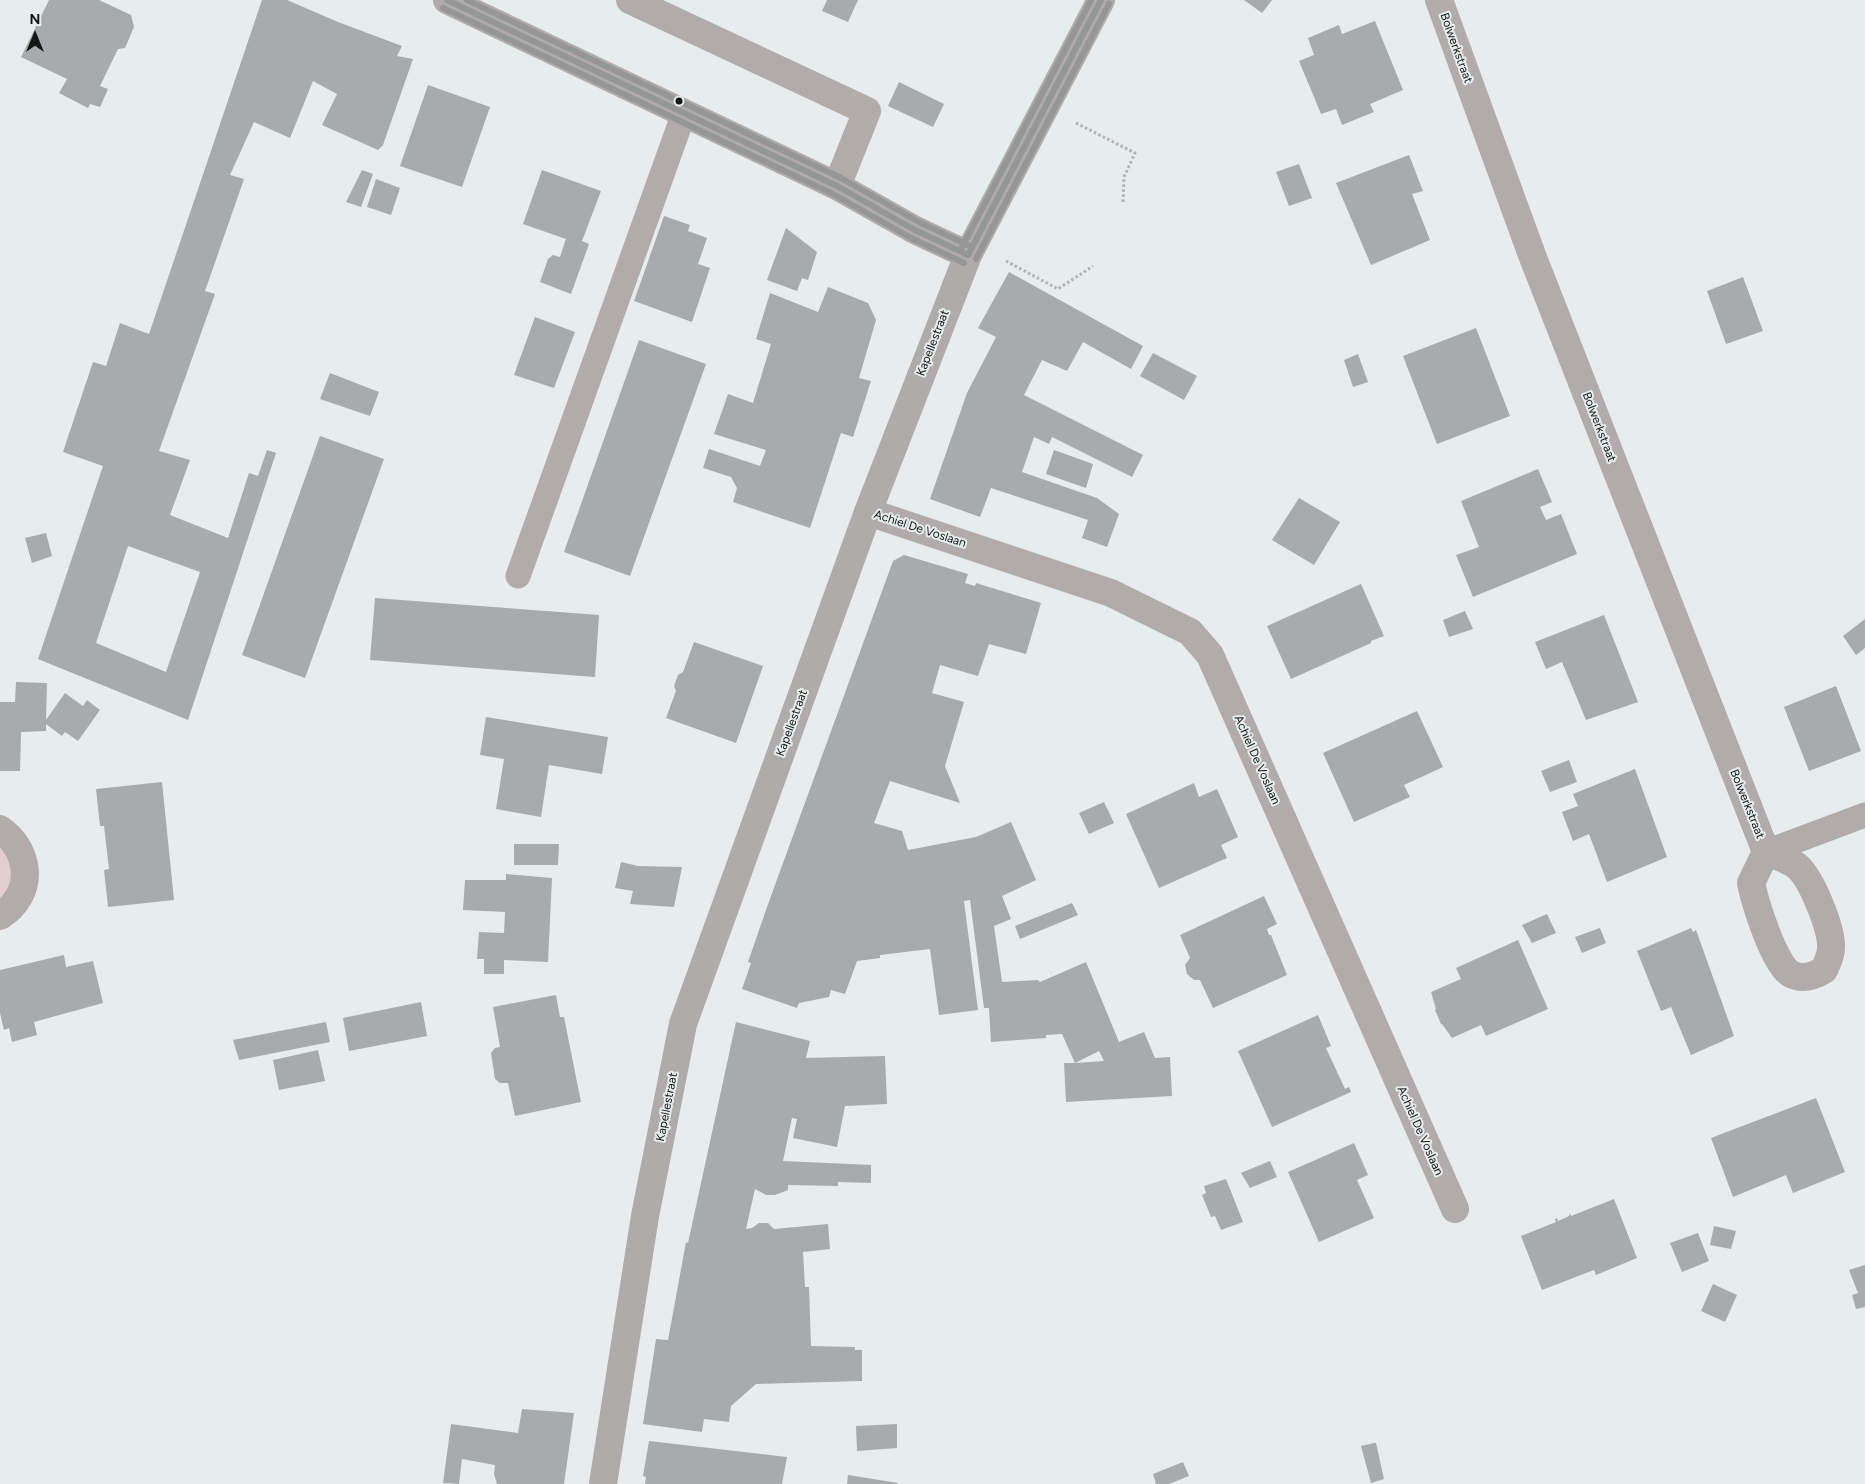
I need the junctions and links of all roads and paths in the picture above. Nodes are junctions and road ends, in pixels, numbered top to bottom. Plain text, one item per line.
1 (446, 0) edge
2 (630, 0) edge
3 (1102, 0) edge
4 (1438, 0) edge
5 (1044, 107) junction
6 (684, 114) junction
7 (837, 186) junction
8 (1123, 204) dead end
9 (970, 249) junction
10 (1093, 266) dead end
11 (868, 512) junction
12 (518, 576) dead end
13 (1865, 815) edge
14 (0, 829) edge
15 (1766, 852) joint
16 (0, 916) edge
17 (1455, 1209) dead end
18 (603, 1484) edge

1 - 6 street
2 - 7 street
3 - 5 street, Kapellestraat
4 - 15 street, Bolwerkstraat
5 - 8 path
5 - 9 street, Kapellestraat
6 - 7 street
6 - 12 lane
7 - 9 street
9 - 10 path
9 - 11 street, Kapellestraat
11 - 17 street, Achiel De Voslaan
11 - 18 street, Kapellestraat
13 - 15 lane, Bolwerkstraat
14 - 16 street

